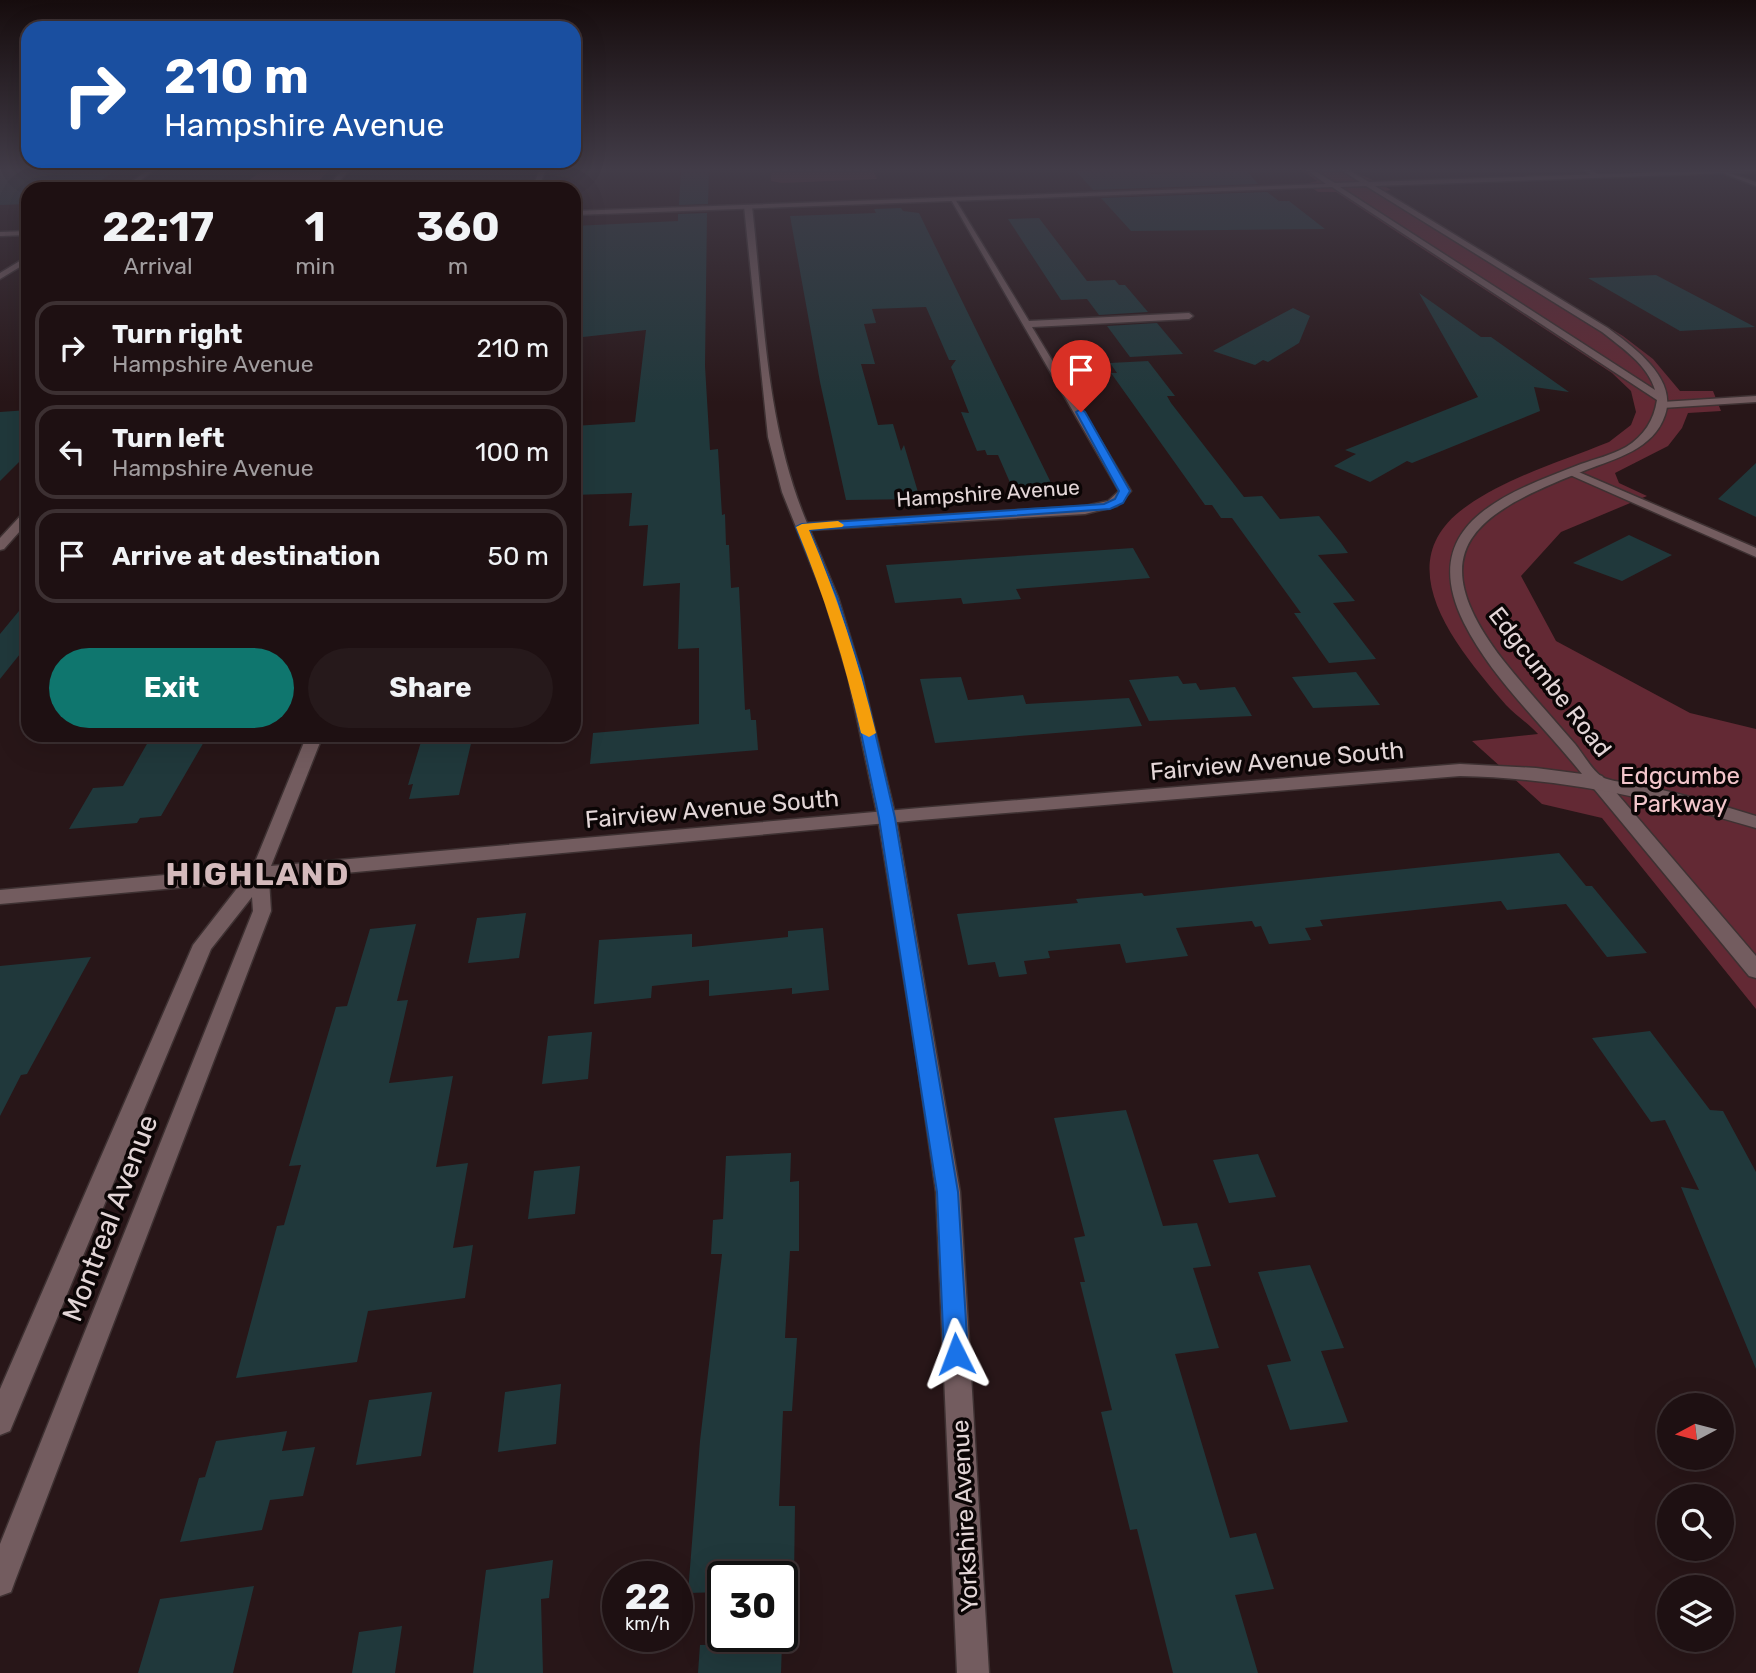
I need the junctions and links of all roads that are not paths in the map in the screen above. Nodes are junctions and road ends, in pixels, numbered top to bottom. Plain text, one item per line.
1 (752, 247) edge
2 (982, 247) edge
3 (1427, 247) edge
4 (1469, 247) edge
5 (21, 263) edge
6 (0, 277) edge
7 (1188, 316) dead end
8 (1028, 324) junction
9 (1756, 399) edge
10 (1661, 401) junction
11 (1574, 473) junction
12 (21, 523) edge
13 (802, 527) junction
14 (0, 546) edge
15 (1756, 553) edge
16 (312, 742) edge
17 (1597, 780) junction
18 (887, 818) junction
19 (1756, 822) edge
20 (259, 874) junction
21 (0, 897) edge
22 (1756, 970) edge
23 (0, 1421) edge
24 (0, 1581) edge
25 (973, 1673) edge

1 - 13 street, Yorkshire Avenue
2 - 8 street, Hampshire Avenue
3 - 10 street
4 - 10 street
5 - 6 street
7 - 8 street
8 - 13 street, Hampshire Avenue
9 - 10 street
10 - 11 street, Edgcumbe Road
11 - 15 street
11 - 17 street, Edgcumbe Road
12 - 14 street
13 - 18 street, Yorkshire Avenue
16 - 20 street, Montreal Avenue
17 - 18 street, Fairview Avenue South
17 - 19 street, Edgcumbe Road
17 - 22 street
18 - 20 street, Fairview Avenue South
18 - 25 street, Yorkshire Avenue
20 - 21 street, Fairview Avenue South
20 - 23 street, Montreal Avenue
20 - 24 street, Montreal Avenue

